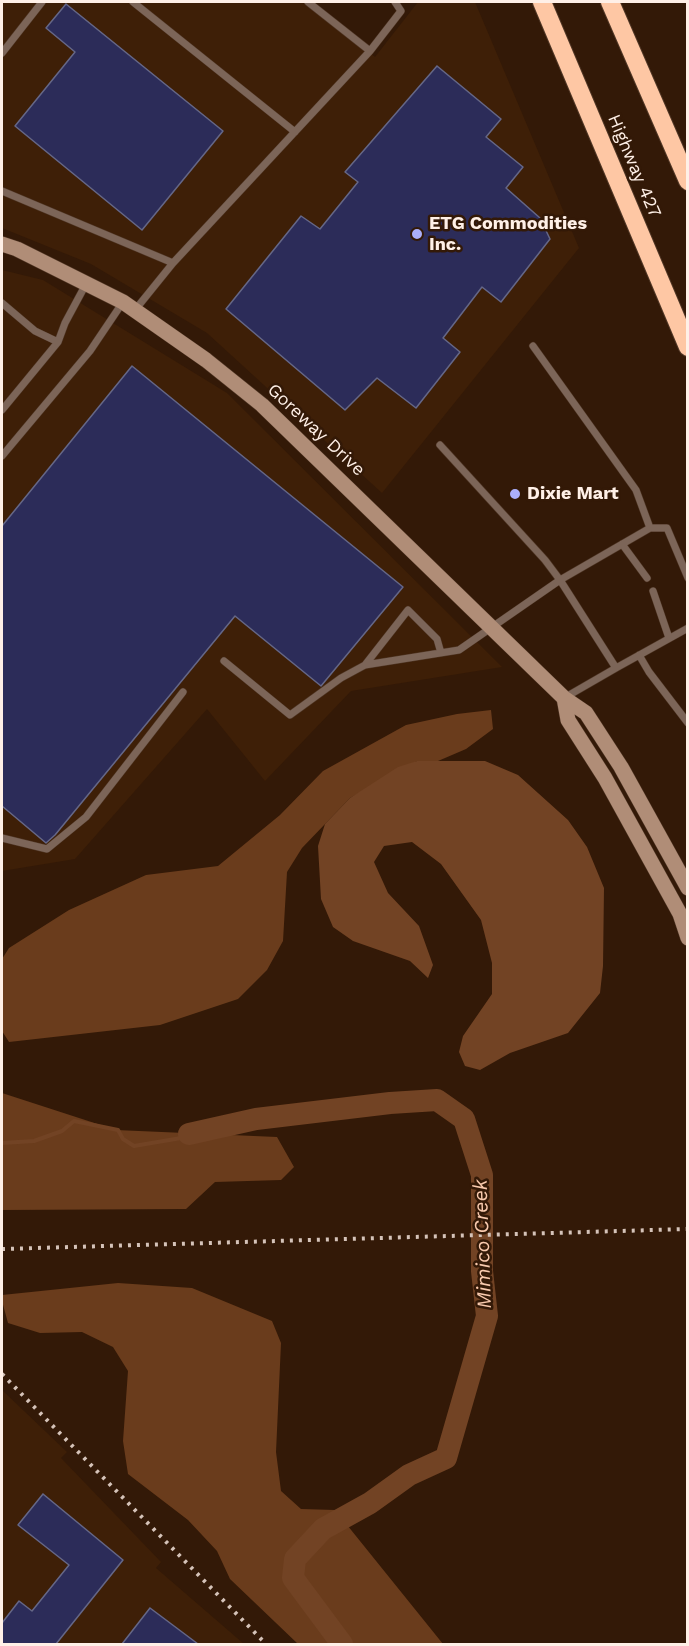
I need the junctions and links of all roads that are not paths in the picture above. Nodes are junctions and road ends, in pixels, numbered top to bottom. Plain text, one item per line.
1 (42, 2) edge
2 (133, 2) edge
3 (308, 2) edge
4 (395, 2) edge
5 (542, 2) edge
6 (610, 2) edge
7 (370, 51) junction
8 (2, 53) edge
9 (295, 132) junction
10 (687, 181) edge
11 (2, 191) edge
12 (2, 244) edge
13 (172, 263) junction
14 (86, 283) junction
15 (2, 303) edge
16 (129, 306) junction
17 (58, 342) junction
18 (532, 346) dead end
19 (687, 347) edge
20 (2, 410) edge
21 (440, 445) dead end
22 (2, 456) edge
23 (650, 528) junction
24 (622, 544) junction
25 (647, 578) dead end
26 (687, 578) edge
27 (560, 580) junction
28 (653, 591) dead end
29 (490, 627) junction
30 (687, 627) edge
31 (669, 638) junction
32 (441, 653) junction
33 (639, 655) junction
34 (224, 661) dead end
35 (365, 665) junction
36 (616, 668) junction
37 (183, 692) dead end
38 (564, 698) junction
39 (687, 723) edge
40 (2, 838) edge
41 (687, 888) edge
42 (687, 938) edge

1 - 8 lane
2 - 9 lane
3 - 7 lane
4 - 7 lane
5 - 19 highway, Highway 427
6 - 10 highway
7 - 9 lane
9 - 13 lane
11 - 13 lane
12 - 14 main road, Goreway Drive
13 - 16 lane
14 - 16 main road, Goreway Drive
14 - 17 lane
15 - 17 lane
16 - 22 lane
16 - 29 main road, Goreway Drive
17 - 20 lane
18 - 23 lane
21 - 27 lane
23 - 24 lane
23 - 26 lane
24 - 25 lane
24 - 27 lane
27 - 29 lane
27 - 36 lane
28 - 31 lane
29 - 32 lane
29 - 38 main road, Goreway Drive
30 - 31 lane
31 - 33 lane
32 - 35 lane
32 - 35 lane
33 - 36 lane
33 - 39 lane
34 - 35 lane
36 - 38 lane
37 - 40 lane
38 - 41 main road, Goreway Drive
38 - 42 main road

